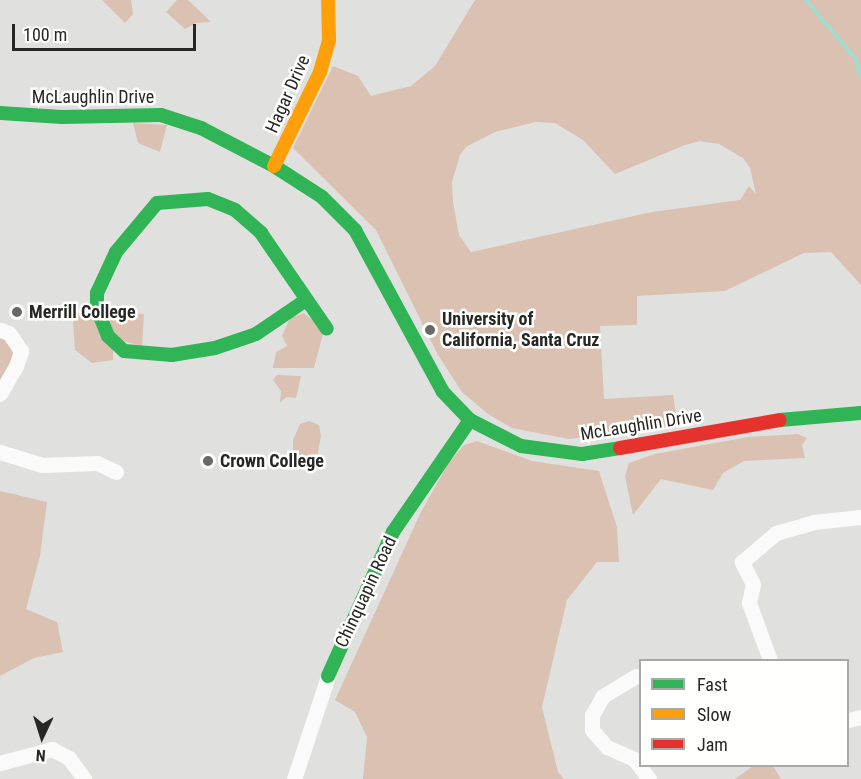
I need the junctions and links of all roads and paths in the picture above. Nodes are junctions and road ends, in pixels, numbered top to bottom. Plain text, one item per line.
1 (328, 0) edge
2 (0, 113) edge
3 (274, 166) junction
4 (306, 300) junction
5 (327, 329) dead end
6 (0, 330) edge
7 (0, 394) edge
8 (861, 413) edge
9 (470, 420) junction
10 (0, 452) edge
11 (116, 472) dead end
12 (861, 517) edge
13 (770, 659) edge
14 (328, 676) joint
15 (636, 676) dead end
16 (0, 763) edge
17 (639, 766) edge
18 (84, 779) edge
19 (294, 779) edge

1 - 3 street, Hagar Drive
2 - 3 street, McLaughlin Drive
3 - 9 street, McLaughlin Drive
4 - 4 street
4 - 5 street
6 - 7 street
8 - 9 street, McLaughlin Drive
9 - 14 street, Chinquapin Road
10 - 11 street
12 - 13 street
14 - 19 street, Chinquapin Road
15 - 17 street
16 - 18 street

